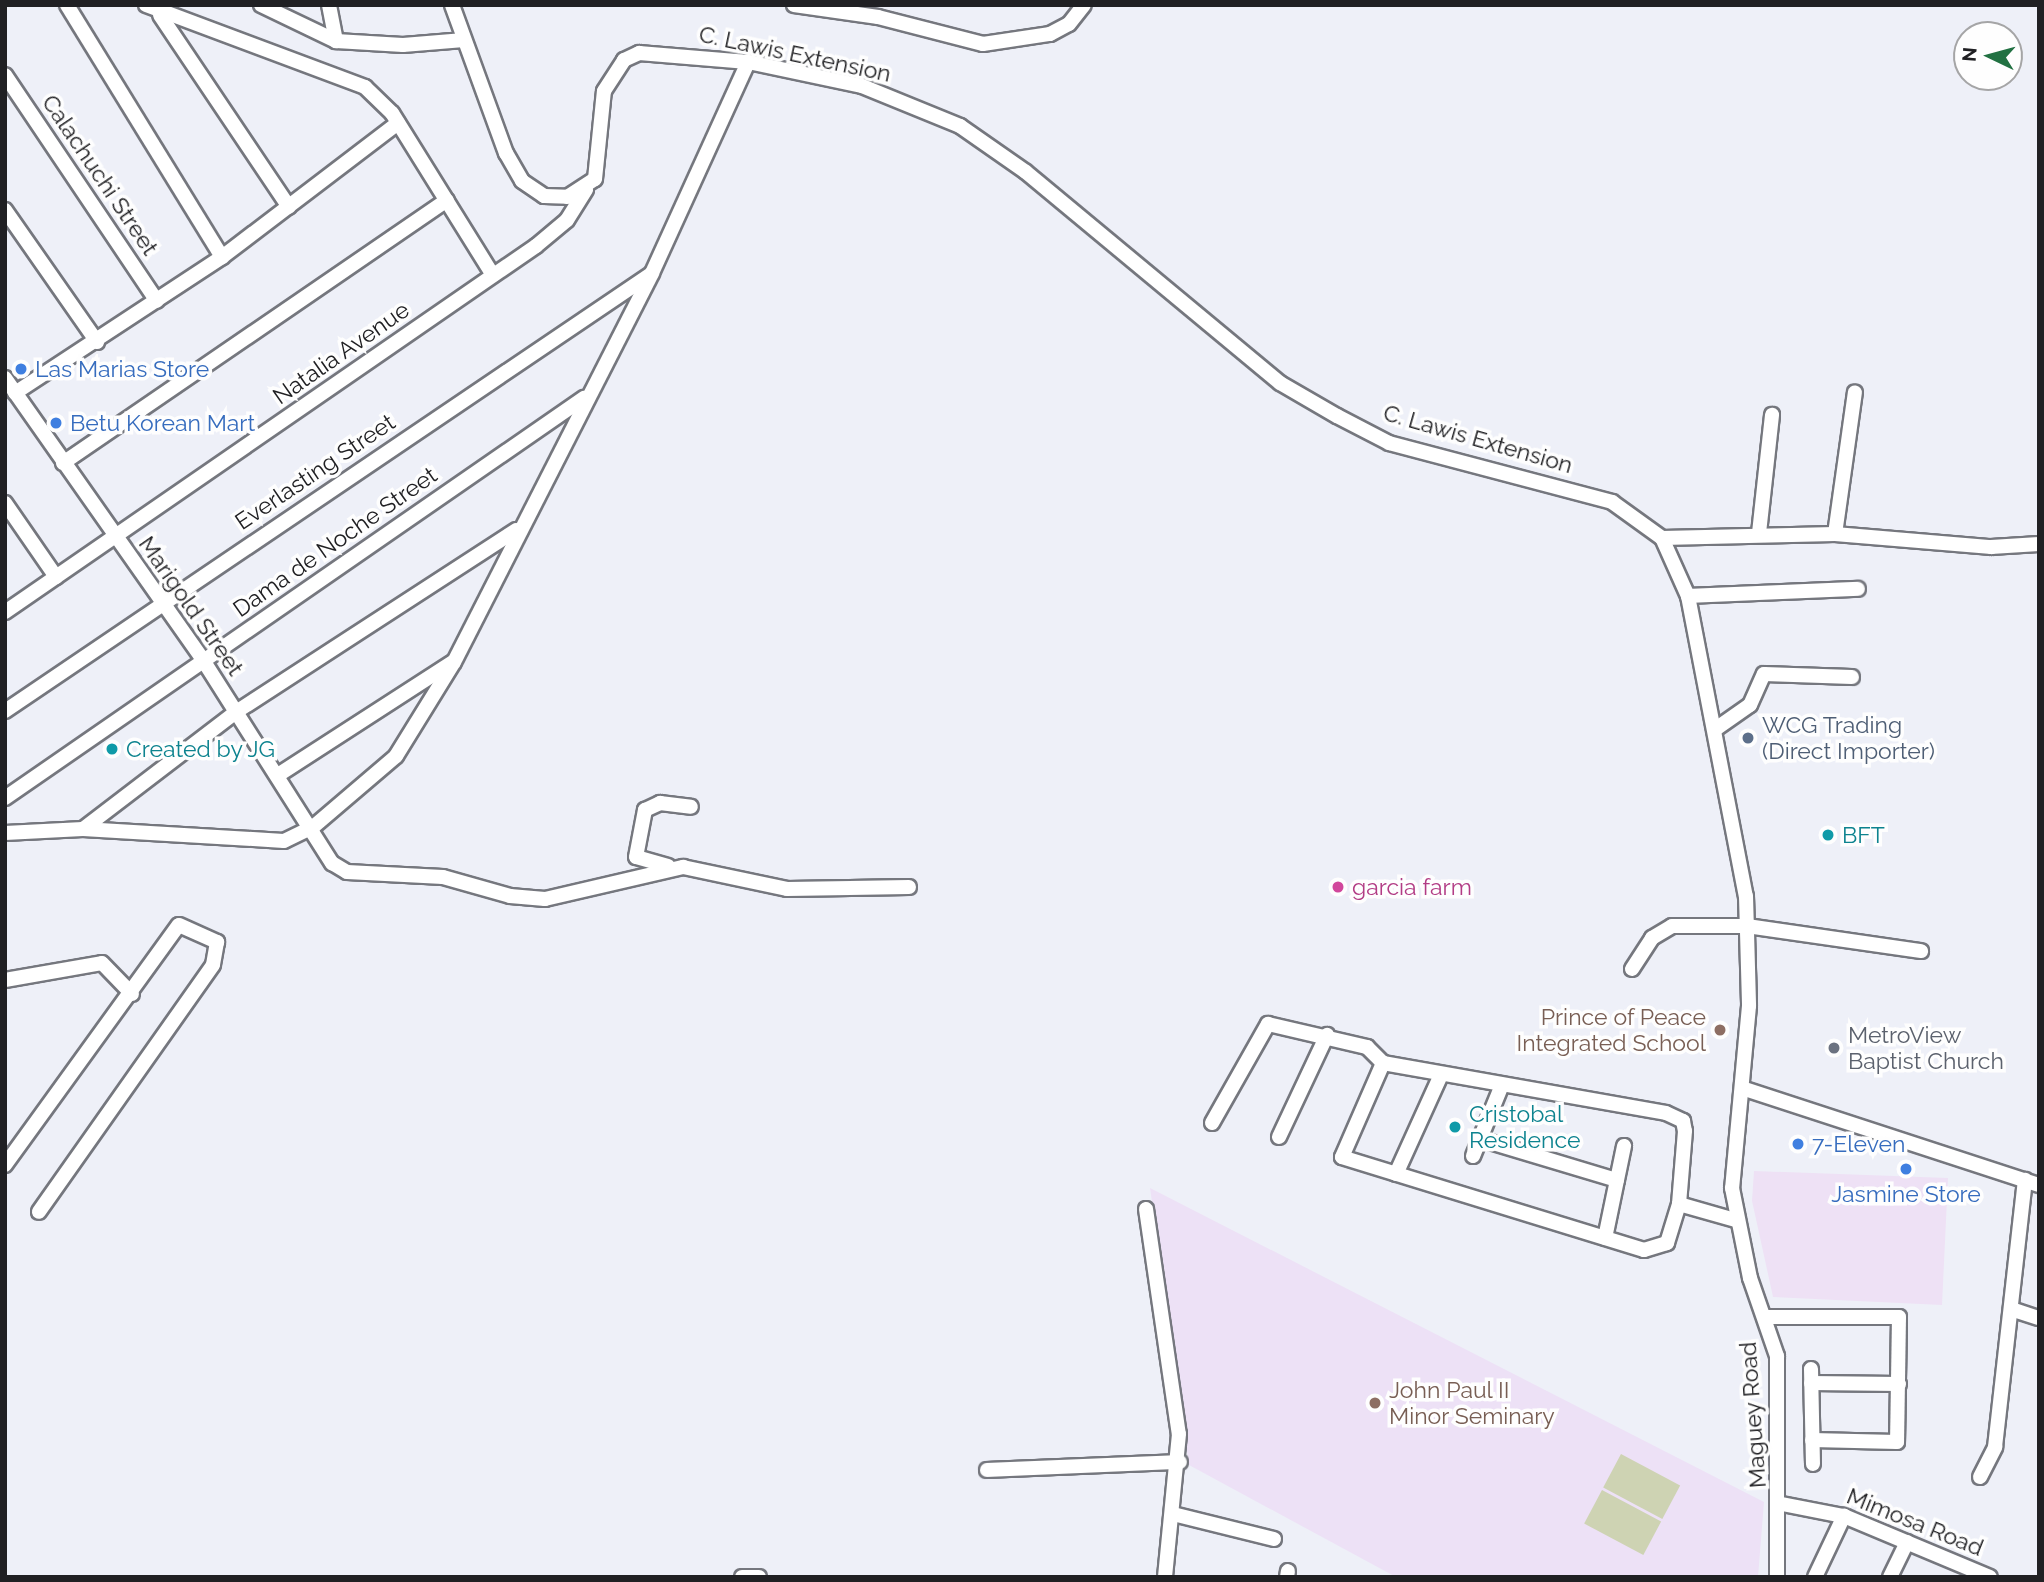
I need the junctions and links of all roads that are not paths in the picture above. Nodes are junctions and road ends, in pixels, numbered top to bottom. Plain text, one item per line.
1 (67, 5) edge
2 (146, 5) edge
3 (261, 5) edge
4 (330, 5) edge
5 (452, 5) edge
6 (1084, 5) edge
7 (797, 6) edge
8 (880, 11) edge
9 (160, 15) junction
10 (464, 40) junction
11 (336, 41) junction
12 (748, 62) junction
13 (5, 75) edge
14 (398, 123) junction
15 (586, 190) junction
16 (447, 200) junction
17 (289, 207) junction
18 (5, 210) edge
19 (222, 257) junction
20 (652, 273) junction
21 (494, 275) junction
22 (157, 301) junction
23 (97, 342) junction
24 (5, 378) edge
25 (1855, 392) dead end
26 (15, 393) junction
27 (588, 396) junction
28 (1772, 415) dead end
29 (63, 463) junction
30 (5, 503) edge
31 (9, 519) edge
32 (517, 529) junction
33 (1759, 533) junction
34 (1835, 534) junction
35 (115, 537) junction
36 (1662, 538) junction
37 (2039, 544) edge
38 (56, 577) junction
39 (1858, 589) dead end
40 (1688, 596) junction
41 (163, 602) junction
42 (5, 612) edge
43 (203, 660) junction
44 (454, 662) junction
45 (1852, 677) dead end
46 (5, 710) edge
47 (236, 712) junction
48 (1717, 728) junction
49 (278, 775) junction
50 (5, 798) edge
51 (691, 807) dead end
52 (313, 827) junction
53 (83, 829) junction
54 (5, 833) edge
55 (683, 867) junction
56 (909, 887) dead end
57 (1748, 926) junction
58 (1921, 951) dead end
59 (1632, 969) dead end
60 (5, 980) edge
61 (132, 993) junction
62 (1327, 1035) junction
63 (1383, 1063) junction
64 (1441, 1074) junction
65 (1502, 1084) junction
66 (1745, 1089) junction
67 (1212, 1123) dead end
68 (1279, 1137) dead end
69 (1480, 1139) junction
70 (1624, 1146) dead end
71 (1473, 1156) dead end
72 (5, 1166) edge
73 (1396, 1174) junction
74 (1617, 1180) junction
75 (2032, 1183) edge
76 (1679, 1204) junction
77 (1146, 1209) dead end
78 (39, 1212) dead end
79 (1735, 1220) junction
80 (1605, 1238) junction
81 (2014, 1310) junction
82 (1767, 1317) junction
83 (2039, 1318) edge
84 (1899, 1384) junction
85 (1812, 1440) junction
86 (1180, 1462) junction
87 (1813, 1464) dead end
88 (987, 1469) dead end
89 (1980, 1477) dead end
90 (1782, 1504) junction
91 (1173, 1514) junction
92 (1844, 1516) junction
93 (1274, 1539) dead end
94 (1907, 1542) junction
95 (1969, 1573) edge
96 (742, 1577) edge
97 (759, 1577) edge
98 (1165, 1577) edge
99 (1777, 1577) edge
100 (1815, 1577) edge
101 (1890, 1577) edge
102 (1990, 1577) edge

1 - 19 street
2 - 9 street
3 - 11 street
4 - 11 street
5 - 10 street
6 - 8 street
7 - 8 street
9 - 14 street
9 - 17 street
10 - 11 street
10 - 15 street
12 - 15 street, C. Lawis Extension
12 - 20 street
12 - 36 street, C. Lawis Extension
13 - 22 street, Calachuchi Street
14 - 16 street
14 - 17 street
15 - 21 street, Natalia Avenue
16 - 21 street
16 - 29 street
17 - 19 street
18 - 23 street
19 - 22 street
20 - 27 street
20 - 41 street, Everlasting Street
21 - 35 street, Natalia Avenue
22 - 23 street
23 - 26 street
24 - 26 street, Marigold Street
25 - 34 street
26 - 29 street, Marigold Street
27 - 32 street
27 - 43 street, Dama de Noche Street
28 - 33 street
29 - 35 street, Marigold Street
30 - 31 street
31 - 38 street
32 - 44 street
32 - 47 street
33 - 34 street
33 - 36 street
34 - 37 street
35 - 38 street, Natalia Avenue
35 - 41 street, Marigold Street
36 - 40 street
38 - 42 street, Natalia Avenue
39 - 40 street
40 - 48 street
41 - 43 street, Marigold Street
41 - 46 street, Everlasting Street
43 - 47 street, Marigold Street
43 - 50 street, Dama de Noche Street
44 - 49 street
44 - 52 street
45 - 48 street
47 - 49 street, Marigold Street
47 - 53 street
48 - 57 street
49 - 52 street, Marigold Street
51 - 55 street
52 - 53 street
52 - 55 street, Marigold Street
53 - 54 street
55 - 56 street
57 - 58 street
57 - 59 street
57 - 66 street
60 - 61 street
61 - 72 street
61 - 78 street
62 - 63 street
62 - 67 street
62 - 68 street
63 - 64 street
63 - 73 street
64 - 65 street
64 - 73 street
65 - 69 street
65 - 76 street
66 - 75 street
66 - 79 street, Maguey Road
69 - 71 street
69 - 74 street
70 - 74 street
73 - 80 street
74 - 80 street
75 - 81 street
76 - 79 street
76 - 80 street
77 - 86 street
79 - 82 street, Maguey Road
81 - 83 street
81 - 89 street
82 - 84 street
82 - 90 street, Maguey Road
84 - 85 street
84 - 85 street
85 - 87 street
86 - 88 street
86 - 91 street
90 - 92 street, Mimosa Road
90 - 99 street, Maguey Road
91 - 93 street
91 - 98 street
92 - 94 street, Mimosa Road
92 - 100 street
94 - 95 street, Mimosa Road
94 - 101 street
95 - 102 street, Mimosa Road
96 - 97 street

